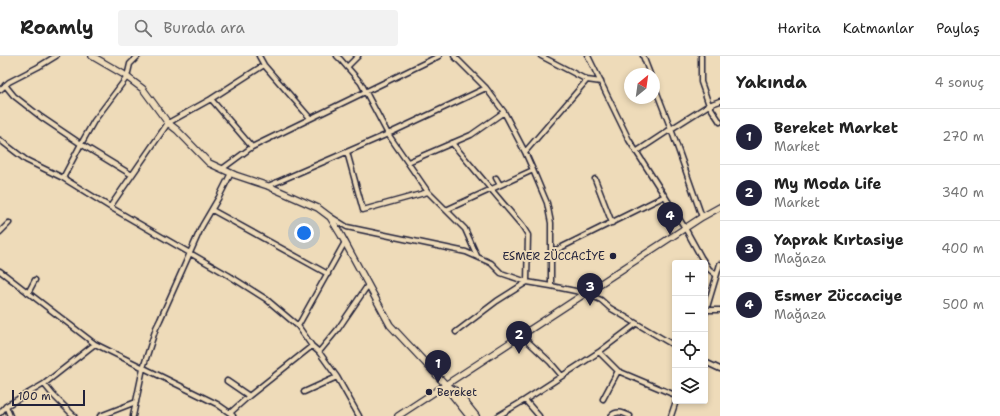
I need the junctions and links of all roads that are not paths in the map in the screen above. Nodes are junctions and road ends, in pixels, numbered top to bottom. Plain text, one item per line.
1 (56, 56) edge
2 (92, 56) edge
3 (138, 56) edge
4 (259, 56) edge
5 (337, 56) edge
6 (358, 56) edge
7 (439, 56) edge
8 (455, 56) edge
9 (541, 56) edge
10 (588, 56) edge
11 (643, 56) edge
12 (701, 56) edge
13 (264, 65) junction
14 (347, 67) junction
15 (648, 68) edge
16 (127, 77) junction
17 (588, 80) junction
18 (601, 82) junction
19 (5, 85) junction
20 (486, 88) junction
21 (0, 90) edge
22 (365, 92) junction
23 (211, 99) junction
24 (720, 100) edge
25 (660, 101) edge
26 (709, 104) junction
27 (504, 112) junction
28 (310, 118) junction
29 (720, 122) edge
30 (168, 123) junction
31 (671, 129) junction
32 (388, 134) junction
33 (0, 140) edge
34 (452, 143) junction
35 (80, 144) junction
36 (252, 147) junction
37 (347, 152) junction
38 (525, 152) junction
39 (636, 152) junction
40 (408, 162) junction
41 (222, 169) junction
42 (533, 170) junction
43 (231, 173) junction
44 (132, 175) junction
45 (63, 178) junction
46 (496, 178) dead end
47 (595, 179) dead end
48 (500, 185) junction
49 (268, 186) junction
50 (490, 189) junction
51 (428, 192) junction
52 (665, 196) junction
53 (110, 207) junction
54 (720, 207) edge
55 (212, 210) junction
56 (446, 210) junction
57 (330, 217) junction
58 (702, 217) junction
59 (9, 223) dead end
60 (612, 223) junction
61 (685, 228) junction
62 (0, 232) edge
63 (345, 242) junction
64 (552, 252) junction
65 (190, 254) junction
66 (477, 257) junction
67 (720, 264) edge
68 (0, 271) edge
69 (328, 274) junction
70 (716, 275) junction
71 (35, 280) dead end
72 (527, 282) junction
73 (368, 286) junction
74 (551, 286) junction
75 (28, 293) junction
76 (585, 293) junction
77 (708, 305) edge
78 (720, 310) edge
79 (708, 312) edge
80 (636, 324) junction
81 (298, 326) junction
82 (456, 332) dead end
83 (521, 335) junction
84 (95, 344) junction
85 (672, 344) edge
86 (312, 346) junction
87 (319, 352) junction
88 (599, 352) junction
89 (708, 363) edge
90 (143, 368) junction
91 (720, 369) edge
92 (618, 370) junction
93 (562, 376) junction
94 (337, 377) junction
95 (227, 381) dead end
96 (44, 384) junction
97 (446, 385) junction
98 (304, 392) dead end
99 (672, 394) edge
100 (249, 396) junction
101 (602, 399) dead end
102 (525, 400) junction
103 (136, 402) junction
104 (675, 404) edge
105 (6, 406) junction
106 (0, 413) edge
107 (231, 414) edge
108 (10, 416) edge
109 (74, 416) edge
110 (100, 416) edge
111 (133, 416) edge
112 (359, 416) edge
113 (398, 416) edge
114 (469, 416) edge
115 (476, 416) edge
116 (498, 416) edge
117 (539, 416) edge
118 (611, 416) edge
119 (630, 416) edge
120 (671, 416) edge

1 - 19 street
2 - 16 street
3 - 16 street
4 - 13 street
5 - 14 street
6 - 14 street
7 - 22 street
8 - 20 street
9 - 17 street
10 - 18 street
11 - 15 street
12 - 26 street
13 - 23 street
13 - 28 street
14 - 22 street
16 - 30 street
16 - 35 street
17 - 18 street
17 - 38 street
18 - 39 street
19 - 21 street
19 - 35 street
20 - 27 street
20 - 32 street
22 - 28 street
22 - 32 street
23 - 30 street
23 - 36 street
24 - 26 street
25 - 31 street
26 - 29 street
26 - 31 street
27 - 34 street
27 - 38 street
28 - 36 street
30 - 41 street
30 - 44 street
31 - 39 street
31 - 58 street
32 - 37 street
32 - 40 street
33 - 45 street
34 - 40 street
34 - 50 street
35 - 44 street
35 - 45 street
36 - 41 street
37 - 49 street
37 - 51 street
38 - 42 street
39 - 52 street
40 - 51 street
41 - 43 street
42 - 48 street
42 - 64 street
43 - 49 street
43 - 55 street
44 - 53 street
45 - 53 street
46 - 48 street
47 - 60 street
48 - 50 street
49 - 57 street
50 - 56 street
50 - 72 street
51 - 56 street
52 - 60 street
52 - 61 street
53 - 65 street
54 - 58 street
55 - 65 street
55 - 69 street
56 - 66 street
57 - 63 street
57 - 66 street
58 - 61 street
59 - 62 street
60 - 64 street
61 - 70 street
61 - 76 street
63 - 69 street
63 - 73 street
64 - 74 street
65 - 81 street
65 - 90 street
66 - 72 street
67 - 70 street
68 - 75 street
69 - 81 street
70 - 77 street
71 - 75 street
72 - 74 street
72 - 82 street
73 - 87 street
73 - 97 street
74 - 76 street
75 - 84 street
76 - 80 street
76 - 83 street
78 - 79 street
80 - 85 street
80 - 88 street
81 - 86 street
83 - 93 street
83 - 97 street
84 - 90 street
84 - 96 street
86 - 87 street
86 - 100 street
87 - 94 street
88 - 92 street
88 - 93 street
89 - 91 street
90 - 103 street
90 - 107 street
92 - 99 street
92 - 101 street
93 - 102 street
94 - 98 street
94 - 112 street
95 - 100 street
96 - 105 street
96 - 109 street
97 - 113 street
97 - 114 street
97 - 115 street
100 - 107 street
102 - 116 street
102 - 117 street
103 - 110 street
103 - 111 street
104 - 120 street
105 - 106 street
105 - 108 street
118 - 119 street

